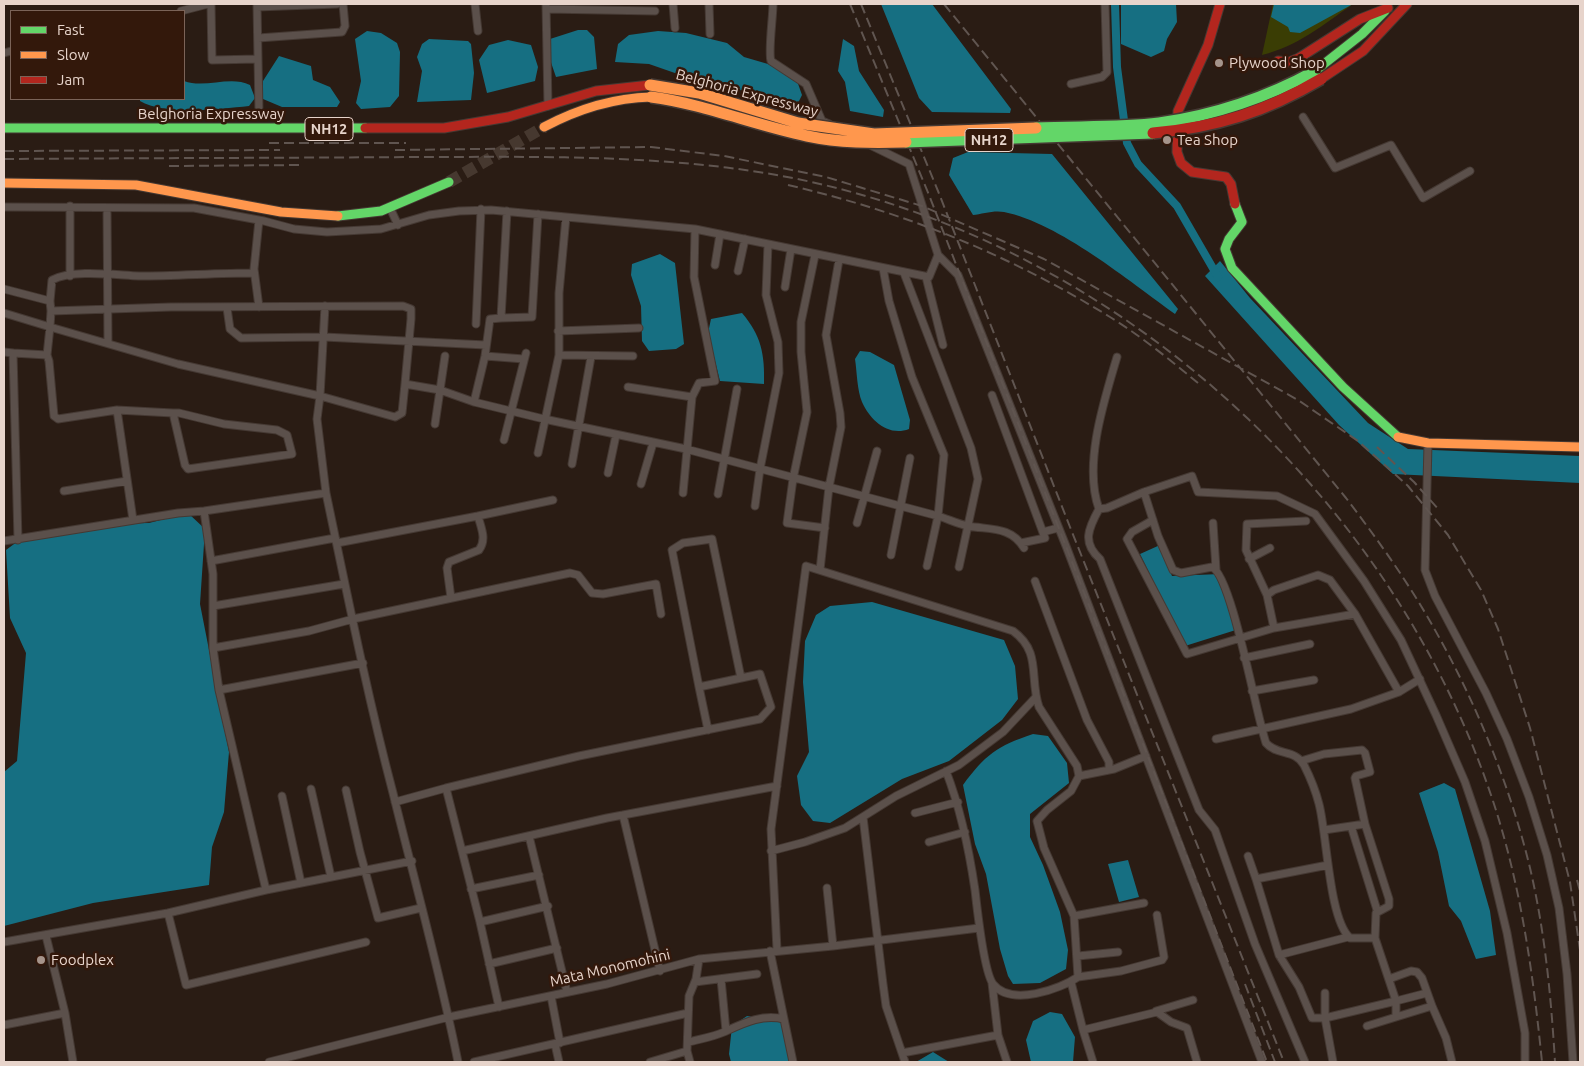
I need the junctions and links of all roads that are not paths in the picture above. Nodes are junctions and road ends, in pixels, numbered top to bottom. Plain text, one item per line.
1 (209, 4) edge
2 (337, 4) edge
3 (344, 4) edge
4 (475, 4) edge
5 (674, 4) edge
6 (709, 4) edge
7 (772, 4) edge
8 (1105, 4) edge
9 (1220, 4) edge
10 (1407, 4) edge
11 (257, 6) edge
12 (546, 6) edge
13 (1390, 6) edge
14 (183, 8) edge
15 (655, 11) dead end
16 (675, 28) dead end
17 (478, 31) dead end
18 (710, 34) dead end
19 (258, 38) junction
20 (258, 59) junction
21 (1278, 61) dead end
22 (1318, 75) junction
23 (1071, 84) dead end
24 (651, 91) junction
25 (548, 106) junction
26 (259, 112) dead end
27 (1302, 117) dead end
28 (544, 127) tunnel mouth
29 (4, 128) edge
30 (1470, 171) dead end
31 (449, 182) tunnel mouth
32 (4, 183) edge
33 (70, 206) junction
34 (4, 207) edge
35 (107, 208) junction
36 (390, 208) junction
37 (481, 209) junction
38 (508, 212) junction
39 (538, 214) junction
40 (566, 217) junction
41 (259, 220) junction
42 (398, 225) junction
43 (695, 230) junction
44 (720, 234) junction
45 (745, 238) junction
46 (768, 244) junction
47 (791, 249) junction
48 (815, 255) junction
49 (938, 255) junction
50 (839, 260) junction
51 (715, 265) dead end
52 (883, 268) junction
53 (738, 270) dead end
54 (109, 273) junction
55 (254, 273) junction
56 (904, 273) junction
57 (70, 276) junction
58 (926, 277) junction
59 (785, 286) dead end
60 (4, 289) edge
61 (50, 301) junction
62 (325, 306) junction
63 (259, 307) junction
64 (108, 308) junction
65 (227, 308) junction
66 (51, 311) junction
67 (4, 312) edge
68 (501, 318) junction
69 (476, 324) dead end
70 (639, 328) dead end
71 (50, 329) junction
72 (558, 331) junction
73 (324, 337) junction
74 (409, 342) junction
75 (108, 343) junction
76 (486, 345) junction
77 (943, 345) dead end
78 (4, 352) edge
79 (13, 352) junction
80 (48, 352) junction
81 (559, 355) junction
82 (445, 356) dead end
83 (485, 356) junction
84 (591, 356) junction
85 (633, 356) dead end
86 (1117, 357) dead end
87 (405, 384) junction
88 (628, 387) dead end
89 (737, 389) dead end
90 (440, 390) junction
91 (992, 395) dead end
92 (692, 397) junction
93 (319, 399) junction
94 (474, 402) junction
95 (117, 410) junction
96 (510, 411) junction
97 (173, 412) junction
98 (544, 419) junction
99 (435, 424) dead end
100 (580, 426) junction
101 (616, 435) junction
102 (504, 440) dead end
103 (653, 443) junction
104 (1580, 447) edge
105 (1428, 448) junction
106 (686, 450) junction
107 (877, 450) dead end
108 (538, 453) dead end
109 (910, 458) dead end
110 (725, 460) junction
111 (572, 464) dead end
112 (760, 469) junction
113 (608, 473) dead end
114 (793, 479) junction
115 (128, 481) junction
116 (641, 484) dead end
117 (829, 487) junction
118 (64, 491) dead end
119 (1144, 492) junction
120 (326, 493) junction
121 (683, 493) dead end
122 (718, 494) dead end
123 (864, 497) junction
124 (553, 500) dead end
125 (755, 506) dead end
126 (901, 507) junction
127 (1099, 509) junction
128 (204, 511) junction
129 (478, 516) junction
130 (938, 516) junction
131 (134, 520) junction
132 (1153, 520) junction
133 (1306, 521) dead end
134 (857, 523) dead end
135 (1213, 523) dead end
136 (967, 526) junction
137 (825, 528) junction
138 (1058, 528) junction
139 (1043, 532) junction
140 (18, 540) junction
141 (4, 541) edge
142 (336, 541) junction
143 (1270, 548) dead end
144 (890, 555) dead end
145 (1249, 558) junction
146 (210, 561) junction
147 (927, 566) dead end
148 (821, 567) junction
149 (959, 567) dead end
150 (1216, 569) junction
151 (1035, 580) dead end
152 (344, 584) junction
153 (1267, 595) junction
154 (451, 598) junction
155 (214, 606) junction
156 (661, 614) dead end
157 (1355, 614) junction
158 (353, 619) junction
159 (1274, 628) junction
160 (1240, 637) junction
161 (1310, 644) dead end
162 (213, 648) junction
163 (1244, 658) junction
164 (362, 663) junction
165 (741, 678) junction
166 (1420, 679) junction
167 (1314, 680) dead end
168 (699, 687) junction
169 (219, 690) junction
170 (1252, 691) junction
171 (1399, 692) junction
172 (1036, 697) junction
173 (1261, 728) junction
174 (708, 730) junction
175 (1216, 739) dead end
176 (1146, 756) junction
177 (1301, 761) junction
178 (1109, 768) junction
179 (946, 771) junction
180 (1080, 776) junction
181 (776, 786) junction
182 (446, 788) junction
183 (311, 789) dead end
184 (346, 790) dead end
185 (282, 796) dead end
186 (395, 802) junction
187 (958, 802) junction
188 (915, 813) dead end
189 (624, 815) junction
190 (863, 817) junction
191 (1364, 824) junction
192 (1351, 826) junction
193 (1324, 830) junction
194 (965, 832) junction
195 (529, 836) junction
196 (929, 842) dead end
197 (771, 851) junction
198 (462, 852) junction
199 (1248, 856) dead end
200 (412, 861) junction
201 (1328, 865) junction
202 (364, 870) junction
203 (539, 875) junction
204 (331, 877) junction
205 (1256, 879) junction
206 (301, 883) junction
207 (827, 888) dead end
208 (471, 889) junction
209 (266, 890) junction
210 (1144, 903) dead end
211 (548, 906) junction
212 (421, 908) junction
213 (1377, 910) junction
214 (168, 912) junction
215 (1074, 916) junction
216 (1157, 916) dead end
217 (480, 922) junction
218 (979, 928) junction
219 (46, 936) junction
220 (1348, 937) junction
221 (1375, 938) junction
222 (877, 940) junction
223 (4, 942) edge
224 (366, 942) dead end
225 (833, 946) junction
226 (557, 948) junction
227 (774, 950) junction
228 (1118, 952) dead end
229 (1280, 955) junction
230 (1078, 956) junction
231 (699, 959) junction
232 (488, 964) junction
233 (660, 971) junction
234 (757, 974) dead end
235 (1078, 976) junction
236 (1389, 979) junction
237 (721, 980) junction
238 (694, 982) junction
239 (1071, 982) junction
240 (992, 983) junction
241 (567, 992) junction
242 (1325, 993) dead end
243 (1427, 993) junction
244 (551, 996) junction
245 (1193, 1000) dead end
246 (1396, 1001) junction
247 (1432, 1006) junction
248 (499, 1007) junction
249 (1153, 1012) junction
250 (65, 1013) junction
251 (688, 1013) junction
252 (449, 1017) junction
253 (1396, 1017) junction
254 (1324, 1018) junction
255 (784, 1019) junction
256 (4, 1025) edge
257 (1367, 1026) dead end
258 (1083, 1030) junction
259 (726, 1031) junction
260 (998, 1035) junction
261 (689, 1042) junction
262 (558, 1044) junction
263 (687, 1051) junction
264 (902, 1053) junction
265 (294, 1059) edge
266 (74, 1062) edge
267 (269, 1062) edge
268 (458, 1062) edge
269 (474, 1062) edge
270 (559, 1062) edge
271 (650, 1062) edge
272 (690, 1062) edge
273 (793, 1062) edge
274 (905, 1062) edge
275 (1007, 1062) edge
276 (1093, 1062) edge
277 (1197, 1062) edge
278 (1262, 1062) edge
279 (1305, 1062) edge
280 (1333, 1062) edge
281 (1452, 1062) edge
282 (1525, 1062) edge
283 (1573, 1062) edge

1 - 14 street
1 - 20 street
2 - 11 street
3 - 19 street
4 - 17 street
5 - 16 street
6 - 18 street
7 - 49 street
8 - 23 street
9 - 105 main road
10 - 22 main road, Belghoria Expressway / NH12
11 - 19 street
12 - 15 street
12 - 25 street
13 - 21 main road
13 - 22 main road, Belghoria Expressway / NH12
19 - 20 street
20 - 26 street
22 - 24 main road, Belghoria Expressway / NH12, bridge
24 - 25 main road, Belghoria Expressway / NH12
24 - 28 main road, Belghoria Expressway / NH12
25 - 29 main road, Belghoria Expressway / NH12
27 - 30 street
31 - 36 main road
32 - 36 main road
33 - 34 street
33 - 35 street
33 - 57 street
35 - 41 street
35 - 54 street
36 - 42 street
37 - 38 street
37 - 42 street
37 - 69 street
38 - 39 street
38 - 68 street
39 - 40 street
39 - 68 street
40 - 43 street
40 - 72 street
41 - 42 street
41 - 55 street
43 - 44 street
43 - 92 street
44 - 45 street
44 - 51 street
45 - 46 street
45 - 53 street
46 - 47 street
46 - 112 street
47 - 48 street
47 - 59 street
48 - 50 street
48 - 114 street
49 - 58 street
49 - 138 street
50 - 52 street
50 - 117 street
52 - 56 street
52 - 130 street
54 - 55 street
54 - 57 street
54 - 64 street
55 - 63 street
56 - 58 street
56 - 136 street
57 - 61 street
58 - 77 street
60 - 61 street
61 - 66 street
62 - 63 street
62 - 73 street
62 - 74 street
63 - 65 street
64 - 65 street
64 - 66 street
64 - 75 street
65 - 73 street
66 - 71 street
67 - 71 street
68 - 76 street
70 - 72 street
71 - 75 street
71 - 80 street
72 - 81 street
73 - 74 street
73 - 93 street
74 - 76 street
74 - 87 street
75 - 93 street
76 - 83 street
78 - 79 street
79 - 80 street
79 - 140 street
80 - 95 street
81 - 84 street
81 - 98 street
82 - 90 street
83 - 94 street
83 - 96 street
84 - 85 street
84 - 100 street
86 - 127 street
87 - 90 street
87 - 93 street
88 - 92 street
89 - 110 street
90 - 94 street
90 - 99 street
91 - 139 street
92 - 106 street
93 - 120 street
94 - 96 street
95 - 97 street
95 - 115 street
96 - 98 street
96 - 102 street
97 - 97 street
98 - 100 street
98 - 108 street
100 - 101 street
100 - 111 street
101 - 103 street
101 - 113 street
103 - 106 street
103 - 116 street
104 - 105 main road
105 - 283 street
106 - 110 street
106 - 121 street
107 - 123 street
109 - 126 street
110 - 112 street
110 - 122 street
112 - 114 street
112 - 125 street
114 - 117 street
114 - 137 street
115 - 118 street
115 - 131 street
117 - 123 street
117 - 137 street
119 - 127 street
119 - 132 street
119 - 166 street
120 - 128 street
120 - 142 street
123 - 126 street
123 - 134 street
124 - 129 street
126 - 130 street
126 - 144 street
127 - 279 street
128 - 131 street
128 - 146 street
129 - 142 street
129 - 154 street
130 - 136 street
130 - 147 street
131 - 140 street
132 - 150 street
132 - 160 street
133 - 145 street
135 - 150 street
136 - 139 street
136 - 149 street
137 - 148 street
138 - 139 street
138 - 176 street
140 - 141 street
142 - 146 street
142 - 152 street
143 - 145 street
145 - 153 street
146 - 155 street
148 - 172 street
148 - 181 street
150 - 160 street
151 - 178 street
152 - 155 street
152 - 158 street
153 - 157 street
153 - 159 street
154 - 156 street
154 - 158 street
155 - 162 street
157 - 159 street
157 - 171 street
158 - 162 street
158 - 164 street
159 - 160 street
160 - 163 street
161 - 163 street
162 - 169 street
163 - 170 street
164 - 169 street
164 - 186 street
165 - 168 street
165 - 168 street
165 - 174 street
166 - 171 street
166 - 282 street
167 - 170 street
168 - 174 street
169 - 209 street
170 - 173 street
171 - 173 street
172 - 179 street
172 - 180 street
173 - 175 street
173 - 177 street
174 - 182 street
176 - 178 street
176 - 278 street
177 - 191 street
177 - 193 street
178 - 180 street
179 - 187 street
179 - 190 street
180 - 215 street
181 - 189 street
181 - 197 street
182 - 186 street
182 - 198 street
183 - 204 street
184 - 202 street
185 - 206 street
186 - 200 street
187 - 188 street
187 - 194 street
189 - 195 street
189 - 233 street
190 - 197 street
190 - 222 street
191 - 192 street
191 - 213 street
192 - 193 street
192 - 213 street
193 - 201 street
194 - 196 street
194 - 218 street
195 - 198 street
195 - 203 street
197 - 227 street
198 - 208 street
199 - 205 street
200 - 202 street
200 - 212 street
201 - 205 street
201 - 220 street
202 - 204 street
202 - 212 street
203 - 208 street
203 - 211 street
204 - 206 street
205 - 229 street
206 - 209 street
207 - 225 street
208 - 217 street
209 - 214 street
210 - 215 street
211 - 217 street
211 - 226 street
212 - 252 street
213 - 221 street
214 - 219 street
214 - 224 street
215 - 230 street
216 - 235 street
217 - 232 street
218 - 222 street, Mata Monomohini
218 - 240 street
219 - 223 street
219 - 250 street
220 - 221 street
220 - 229 street
221 - 236 street
222 - 225 street, Mata Monomohini
222 - 264 street
225 - 227 street, Mata Monomohini
226 - 232 street
226 - 241 street
227 - 231 street, Mata Monomohini
227 - 255 street
228 - 230 street
229 - 254 street
230 - 235 street
231 - 233 street, Mata Monomohini
231 - 238 street
232 - 248 street
233 - 241 street, Mata Monomohini
234 - 237 street
235 - 239 street
236 - 243 street
236 - 246 street
237 - 238 street
237 - 259 street
238 - 251 street
239 - 240 street
239 - 258 street
240 - 260 street
241 - 244 street, Mata Monomohini
242 - 254 street
243 - 246 street
243 - 247 street
244 - 248 street, Mata Monomohini
244 - 262 street
245 - 249 street
246 - 253 street
246 - 254 street
247 - 253 street
247 - 281 street
248 - 252 street, Mata Monomohini
249 - 258 street
249 - 277 street
250 - 256 street
250 - 266 street
251 - 261 street
251 - 262 street
252 - 265 street, Mata Monomohini
252 - 268 street
253 - 257 street
254 - 280 street
255 - 259 street
255 - 273 street
258 - 276 street
259 - 261 street
260 - 264 street
260 - 275 street
261 - 263 street
262 - 269 street
262 - 270 street
263 - 271 street
263 - 272 street
264 - 274 street
265 - 267 street, Mata Monomohini

